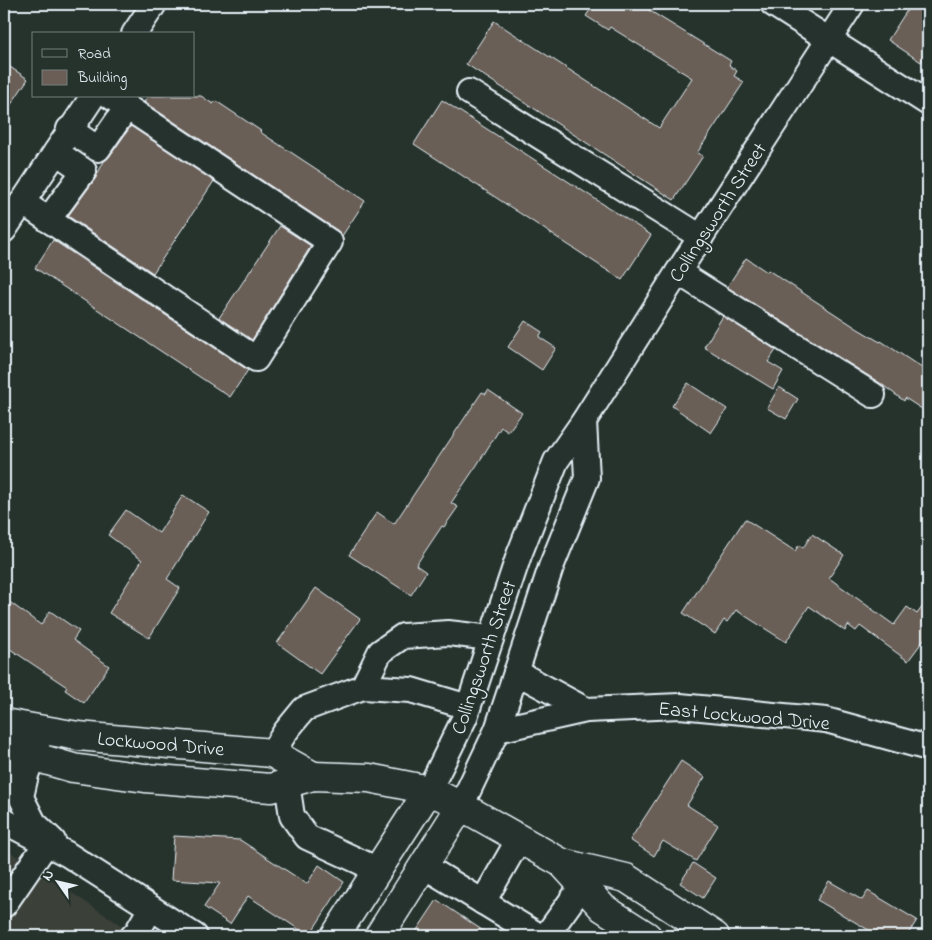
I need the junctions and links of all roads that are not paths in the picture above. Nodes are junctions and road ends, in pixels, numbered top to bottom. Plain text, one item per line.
1 (154, 4) edge
2 (773, 4) edge
3 (852, 4) edge
4 (135, 32) edge
5 (829, 39) junction
6 (469, 92) dead end
7 (92, 98) edge
8 (119, 102) edge
9 (928, 102) edge
10 (69, 129) junction
11 (56, 152) junction
12 (22, 202) junction
13 (48, 220) junction
14 (4, 230) edge
15 (701, 237) junction
16 (678, 272) junction
17 (872, 395) dead end
18 (584, 422) junction
19 (491, 638) junction
20 (516, 672) junction
21 (363, 687) junction
22 (468, 707) junction
23 (586, 710) junction
24 (497, 730) junction
25 (19, 739) edge
26 (928, 748) edge
27 (272, 753) junction
28 (313, 776) junction
29 (4, 782) edge
30 (287, 783) junction
31 (429, 790) junction
32 (460, 806) junction
33 (4, 821) edge
34 (519, 839) junction
35 (56, 849) junction
36 (562, 864) junction
37 (424, 866) junction
38 (378, 870) junction
39 (582, 886) junction
40 (483, 902) junction
41 (4, 905) edge
42 (151, 908) junction
43 (133, 936) edge
44 (196, 936) edge
45 (335, 936) edge
46 (379, 936) edge
47 (539, 936) edge
48 (546, 936) edge
49 (648, 936) edge
50 (715, 936) edge

1 - 4 street
2 - 5 street
3 - 5 street, Collingsworth Street
5 - 9 street
5 - 15 street, Collingsworth Street
6 - 15 street
7 - 10 street
8 - 10 street
8 - 13 street
10 - 11 street
11 - 12 street
11 - 13 street
12 - 13 street
12 - 14 street
15 - 16 street, Collingsworth Street
16 - 17 street
16 - 18 street, Collingsworth Street
18 - 19 street, Collingsworth Street
18 - 20 street, Collingsworth Street
19 - 21 street
19 - 22 street, Collingsworth Street
20 - 23 street
20 - 24 street, Collingsworth Street
21 - 22 street
21 - 27 street
22 - 31 street, Collingsworth Street
23 - 24 street, East Lockwood Drive
23 - 26 street, East Lockwood Drive
24 - 32 street, Collingsworth Street
25 - 27 main road, Lockwood Drive
25 - 29 street
25 - 30 main road, Lockwood Drive
25 - 35 street
27 - 28 main road, Lockwood Drive
28 - 30 main road, Lockwood Drive
28 - 31 main road, Lockwood Drive
30 - 38 street
31 - 32 main road, Lockwood Drive
31 - 38 main road, Collingsworth Street
32 - 34 main road, Lockwood Drive
32 - 37 main road, Collingsworth Street
33 - 35 street
34 - 36 main road, Lockwood Drive
34 - 40 street
35 - 41 street
35 - 42 street
36 - 39 main road, Lockwood Drive
36 - 50 main road, Lockwood Drive
37 - 40 street
37 - 46 main road, Collingsworth Street
38 - 45 main road, Collingsworth Street
39 - 48 street
39 - 49 main road, Lockwood Drive
40 - 47 street
42 - 43 street
42 - 44 street

